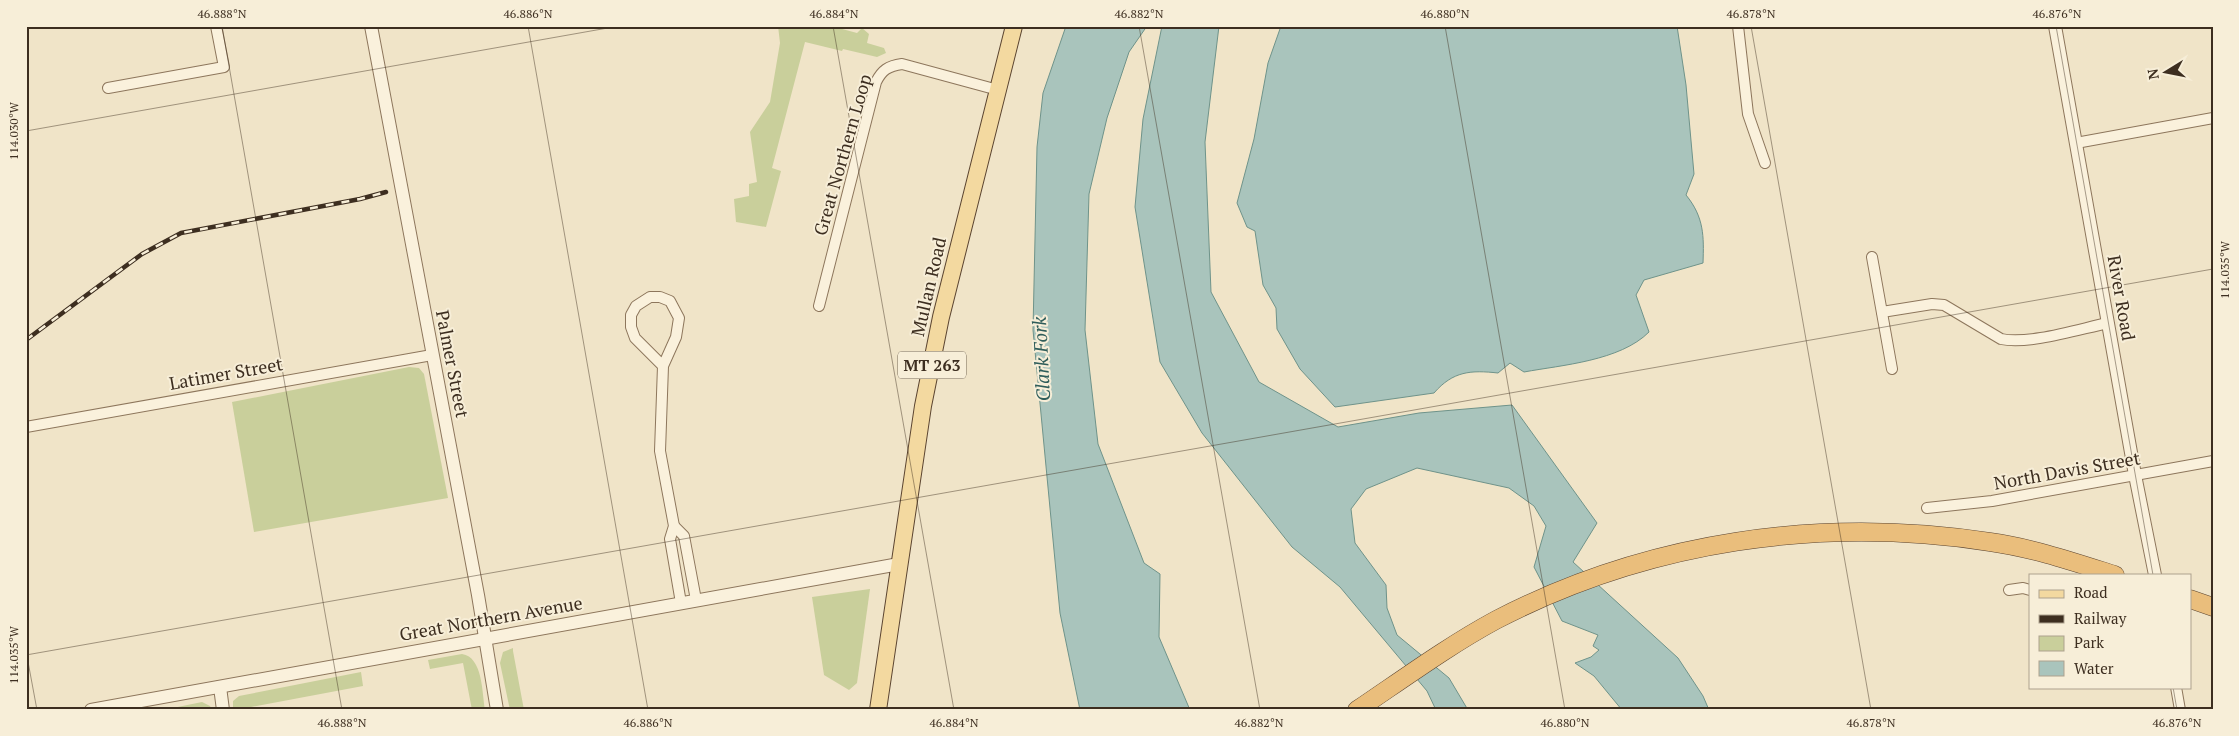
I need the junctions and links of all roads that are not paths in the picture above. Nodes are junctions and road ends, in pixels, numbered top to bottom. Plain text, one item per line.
1 (216, 26) edge
2 (371, 26) edge
3 (1014, 26) edge
4 (1738, 26) edge
5 (2055, 26) edge
6 (108, 88) dead end
7 (998, 90) junction
8 (2213, 118) edge
9 (2076, 142) junction
10 (1765, 163) dead end
11 (1872, 257) dead end
12 (819, 306) dead end
13 (1882, 312) junction
14 (2108, 324) junction
15 (432, 354) junction
16 (663, 366) junction
17 (1892, 369) dead end
18 (26, 428) edge
19 (2213, 461) edge
20 (2135, 475) junction
21 (1927, 508) dead end
22 (674, 526) junction
23 (899, 564) junction
24 (2112, 574) edge
25 (2155, 574) edge
26 (2009, 590) dead end
27 (2029, 590) edge
28 (696, 600) junction
29 (2192, 600) edge
30 (681, 603) junction
31 (2213, 607) edge
32 (486, 639) junction
33 (220, 687) junction
34 (2176, 688) edge
35 (91, 710) edge
36 (223, 710) edge
37 (497, 710) edge
38 (878, 710) edge
39 (1357, 710) edge
40 (2180, 710) edge

1 - 6 street
2 - 15 street, Palmer Street
3 - 7 main road, Mullan Road / MT 263
4 - 10 street
5 - 9 street, River Road
7 - 12 street, Great Northern Loop
7 - 23 main road, Mullan Road / MT 263
8 - 9 street
9 - 14 street, River Road
11 - 13 street
13 - 14 street
13 - 17 street
14 - 20 street, River Road
15 - 18 street, Latimer Street
15 - 32 street, Palmer Street
16 - 16 street
16 - 22 street
19 - 20 street, North Davis Street
20 - 21 street, North Davis Street
20 - 25 street, River Road
22 - 28 street
22 - 30 street
23 - 28 street, Great Northern Avenue
23 - 38 main road, Mullan Road / MT 263
24 - 39 highway
26 - 27 street
28 - 30 street, Great Northern Avenue
29 - 31 highway
30 - 32 street, Great Northern Avenue
32 - 33 street, Great Northern Avenue
32 - 37 street, Palmer Street
33 - 35 street, Great Northern Avenue
33 - 36 street
34 - 40 street

